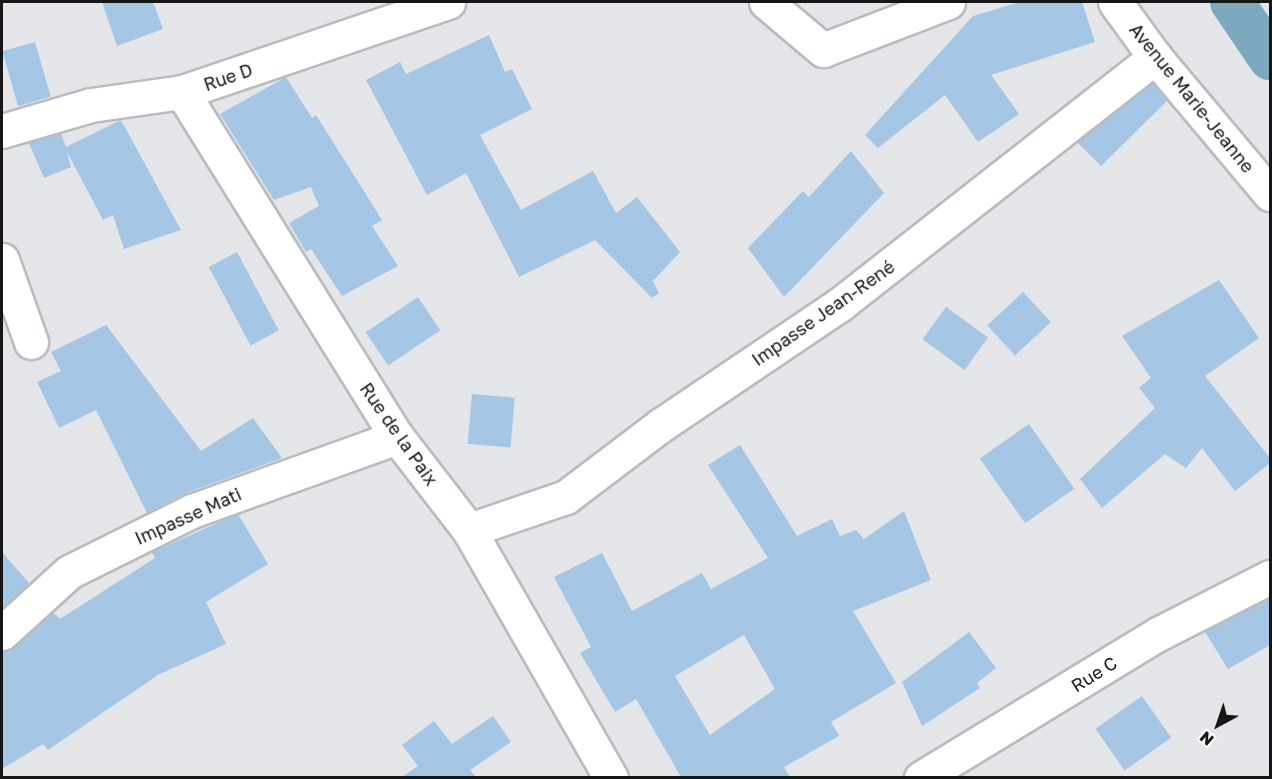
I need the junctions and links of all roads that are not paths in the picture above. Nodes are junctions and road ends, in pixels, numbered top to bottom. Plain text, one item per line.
1 (448, 2) edge
2 (766, 2) edge
3 (948, 2) edge
4 (1115, 2) edge
5 (377, 13) edge
6 (1155, 57) junction
7 (182, 92) junction
8 (2, 131) edge
9 (1270, 194) edge
10 (2, 260) edge
11 (31, 342) dead end
12 (397, 437) junction
13 (469, 530) junction
14 (1270, 577) edge
15 (2, 633) edge
16 (611, 777) edge
17 (921, 777) edge

1 - 5 street, Rue D
2 - 3 street
4 - 6 street, Avenue Marie-Jeanne
5 - 7 street, Rue D
6 - 9 street, Avenue Marie-Jeanne
6 - 13 street, Impasse Jean-René
7 - 8 street, Rue D
7 - 12 street, Rue de la Paix
10 - 11 street
12 - 13 street, Rue de la Paix
12 - 15 street, Impasse Mati
13 - 16 street, Rue de la Paix
14 - 17 street, Rue C

